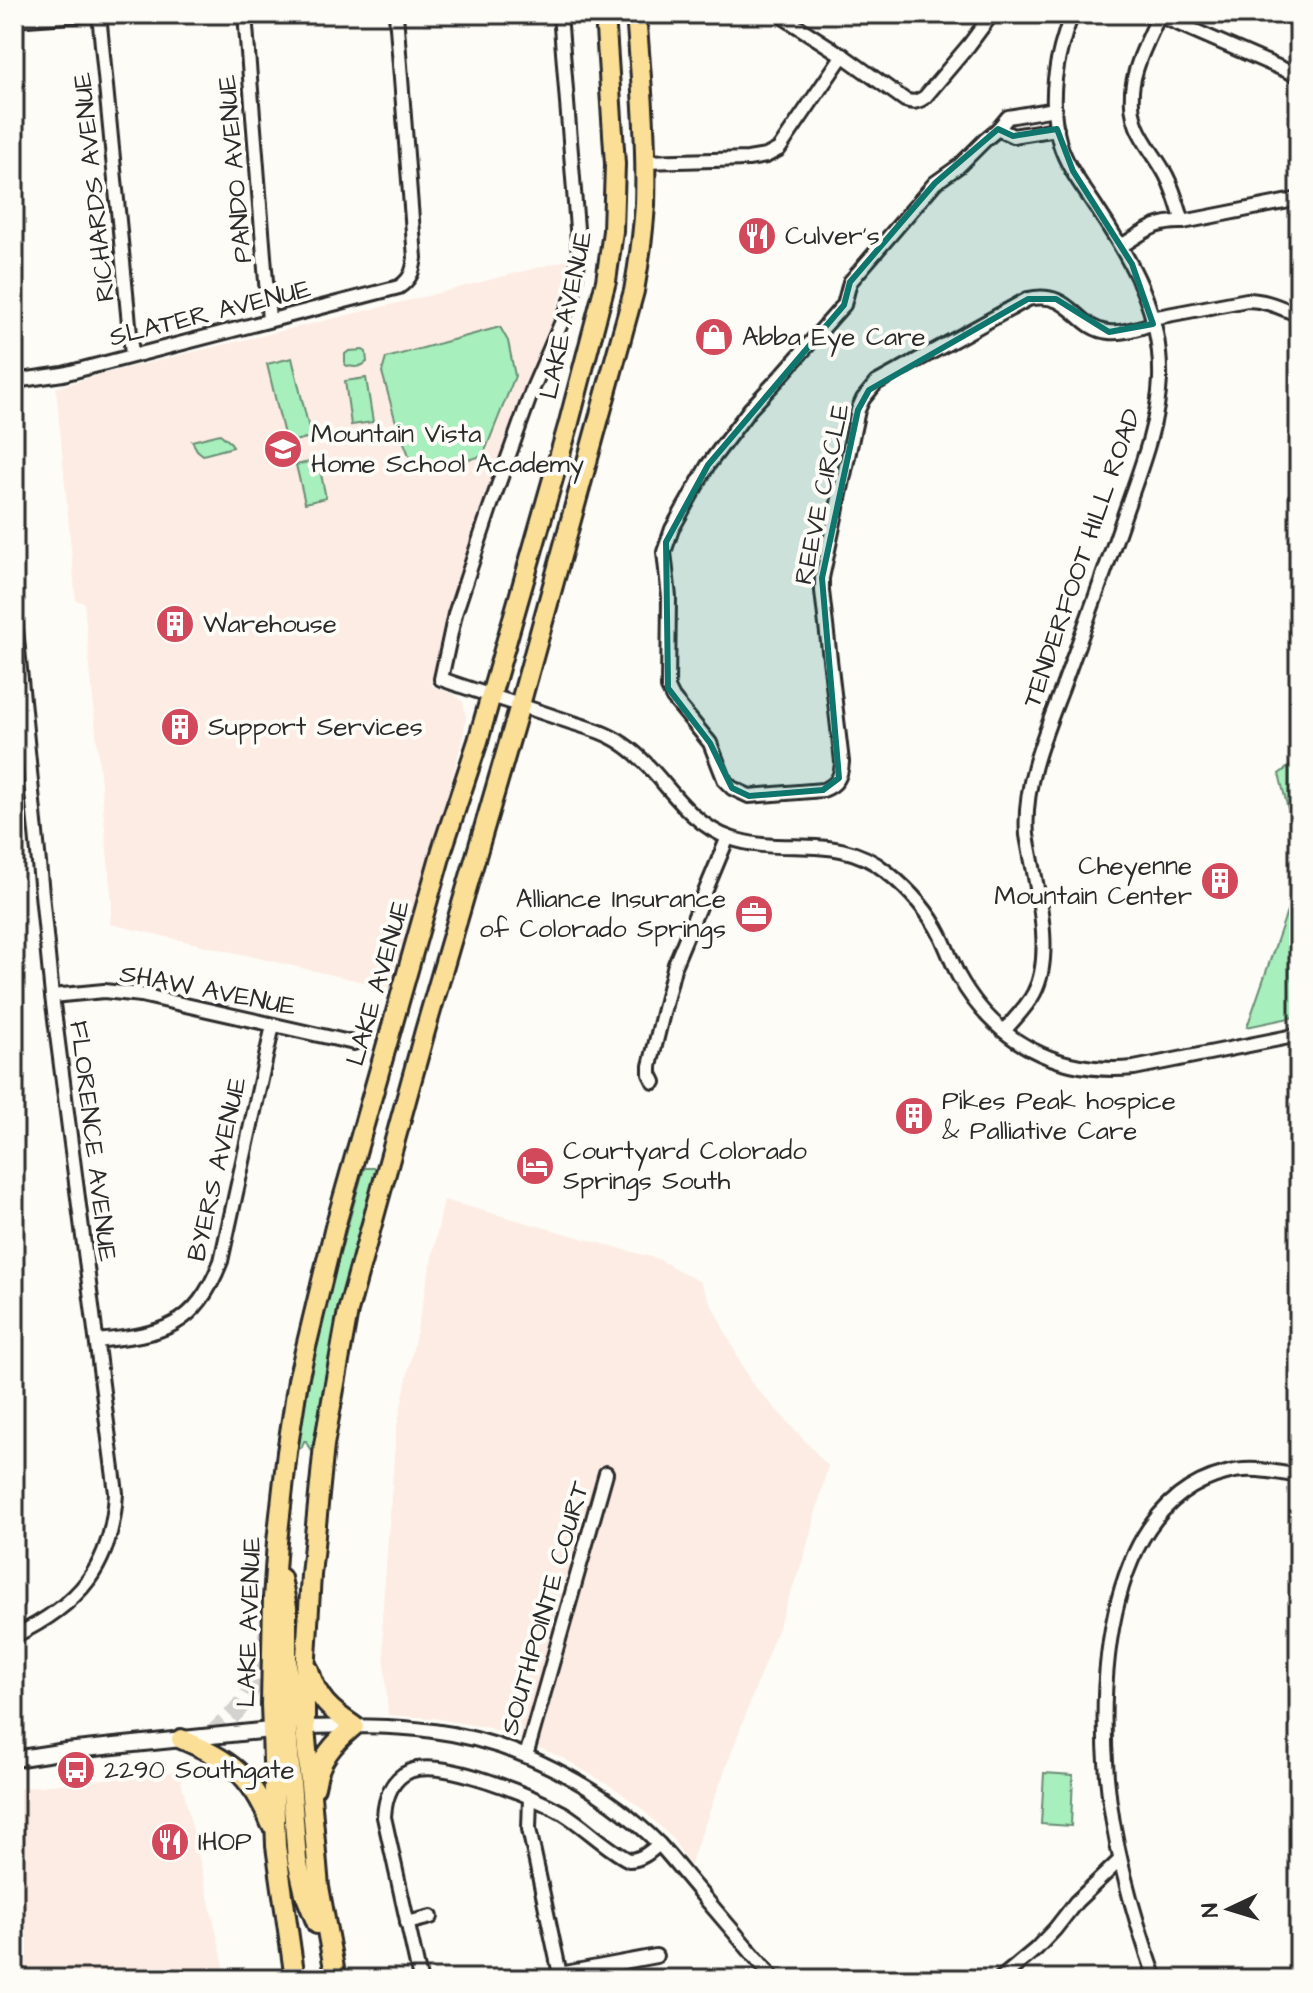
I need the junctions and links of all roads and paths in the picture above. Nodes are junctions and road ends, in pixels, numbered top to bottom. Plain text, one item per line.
1 (97, 14) edge
2 (245, 14) edge
3 (396, 14) edge
4 (560, 14) edge
5 (605, 14) edge
6 (636, 14) edge
7 (783, 14) edge
8 (992, 14) edge
9 (1072, 14) edge
10 (1158, 15) edge
11 (14, 20) edge
12 (843, 55) junction
13 (1299, 76) edge
14 (1055, 109) junction
15 (998, 129) junction
16 (1057, 129) junction
17 (644, 162) junction
18 (1299, 199) edge
19 (1183, 222) junction
20 (1121, 246) junction
21 (1299, 315) edge
22 (269, 320) junction
23 (1153, 321) junction
24 (132, 355) junction
25 (14, 381) edge
26 (14, 608) edge
27 (490, 696) junction
28 (520, 705) junction
29 (21, 750) edge
30 (728, 837) junction
31 (52, 996) junction
32 (273, 1025) junction
33 (1004, 1031) junction
34 (1299, 1035) edge
35 (354, 1043) dead end
36 (654, 1082) dead end
37 (97, 1341) junction
38 (606, 1473) dead end
39 (1299, 1476) edge
40 (14, 1636) edge
41 (306, 1659) junction
42 (354, 1726) junction
43 (288, 1728) junction
44 (181, 1739) junction
45 (526, 1756) junction
46 (14, 1759) edge
47 (530, 1797) junction
48 (312, 1809) junction
49 (276, 1835) junction
50 (659, 1844) junction
51 (1120, 1860) junction
52 (431, 1917) dead end
53 (407, 1923) junction
54 (656, 1956) dead end
55 (332, 1960) junction
56 (561, 1977) edge
57 (295, 1979) edge
58 (336, 1979) edge
59 (420, 1979) edge
60 (774, 1979) edge
61 (1000, 1979) edge
62 (1156, 1979) edge

1 - 11 street
1 - 24 street, RICHARDS AVENUE
2 - 22 street, PANDO AVENUE
3 - 22 street, SLATER AVENUE
4 - 27 street
5 - 27 main road, LAKE AVENUE
6 - 17 main road, LAKE AVENUE
7 - 12 street
8 - 12 street
9 - 14 street, TENDERFOOT HILL ROAD
10 - 13 street
10 - 19 street
12 - 17 street
14 - 15 street, REEVE CIRCLE
14 - 16 street, TENDERFOOT HILL ROAD
15 - 16 street
15 - 23 street, REEVE CIRCLE
16 - 20 street, TENDERFOOT HILL ROAD
17 - 28 main road, LAKE AVENUE
18 - 19 street
19 - 20 street
20 - 23 street, TENDERFOOT HILL ROAD
21 - 23 street
22 - 24 street, SLATER AVENUE
23 - 33 street, TENDERFOOT HILL ROAD
24 - 25 street, SLATER AVENUE
26 - 29 street, FLORENCE AVENUE
27 - 28 street
27 - 43 main road, LAKE AVENUE
28 - 30 street
28 - 41 main road, LAKE AVENUE
29 - 31 street, FLORENCE AVENUE
30 - 33 street
30 - 36 street
31 - 32 street, SHAW AVENUE
31 - 37 street, FLORENCE AVENUE
32 - 35 street, SHAW AVENUE
32 - 37 street, BYERS AVENUE
33 - 34 street
37 - 40 street, FLORENCE AVENUE
38 - 45 street, SOUTHPOINTE COURT
39 - 51 street
41 - 42 main road
41 - 43 main road, LAKE AVENUE
42 - 43 street
42 - 45 street
42 - 48 main road
43 - 44 street
43 - 48 main road, LAKE AVENUE
43 - 49 main road, LAKE AVENUE
43 - 55 main road
44 - 46 street
44 - 49 main road
45 - 50 street
47 - 50 street
47 - 53 street
47 - 56 street
48 - 55 main road, LAKE AVENUE
49 - 57 main road, LAKE AVENUE
50 - 60 street
51 - 61 street
51 - 62 street
52 - 53 street
53 - 59 street
54 - 56 street
55 - 58 main road, LAKE AVENUE

